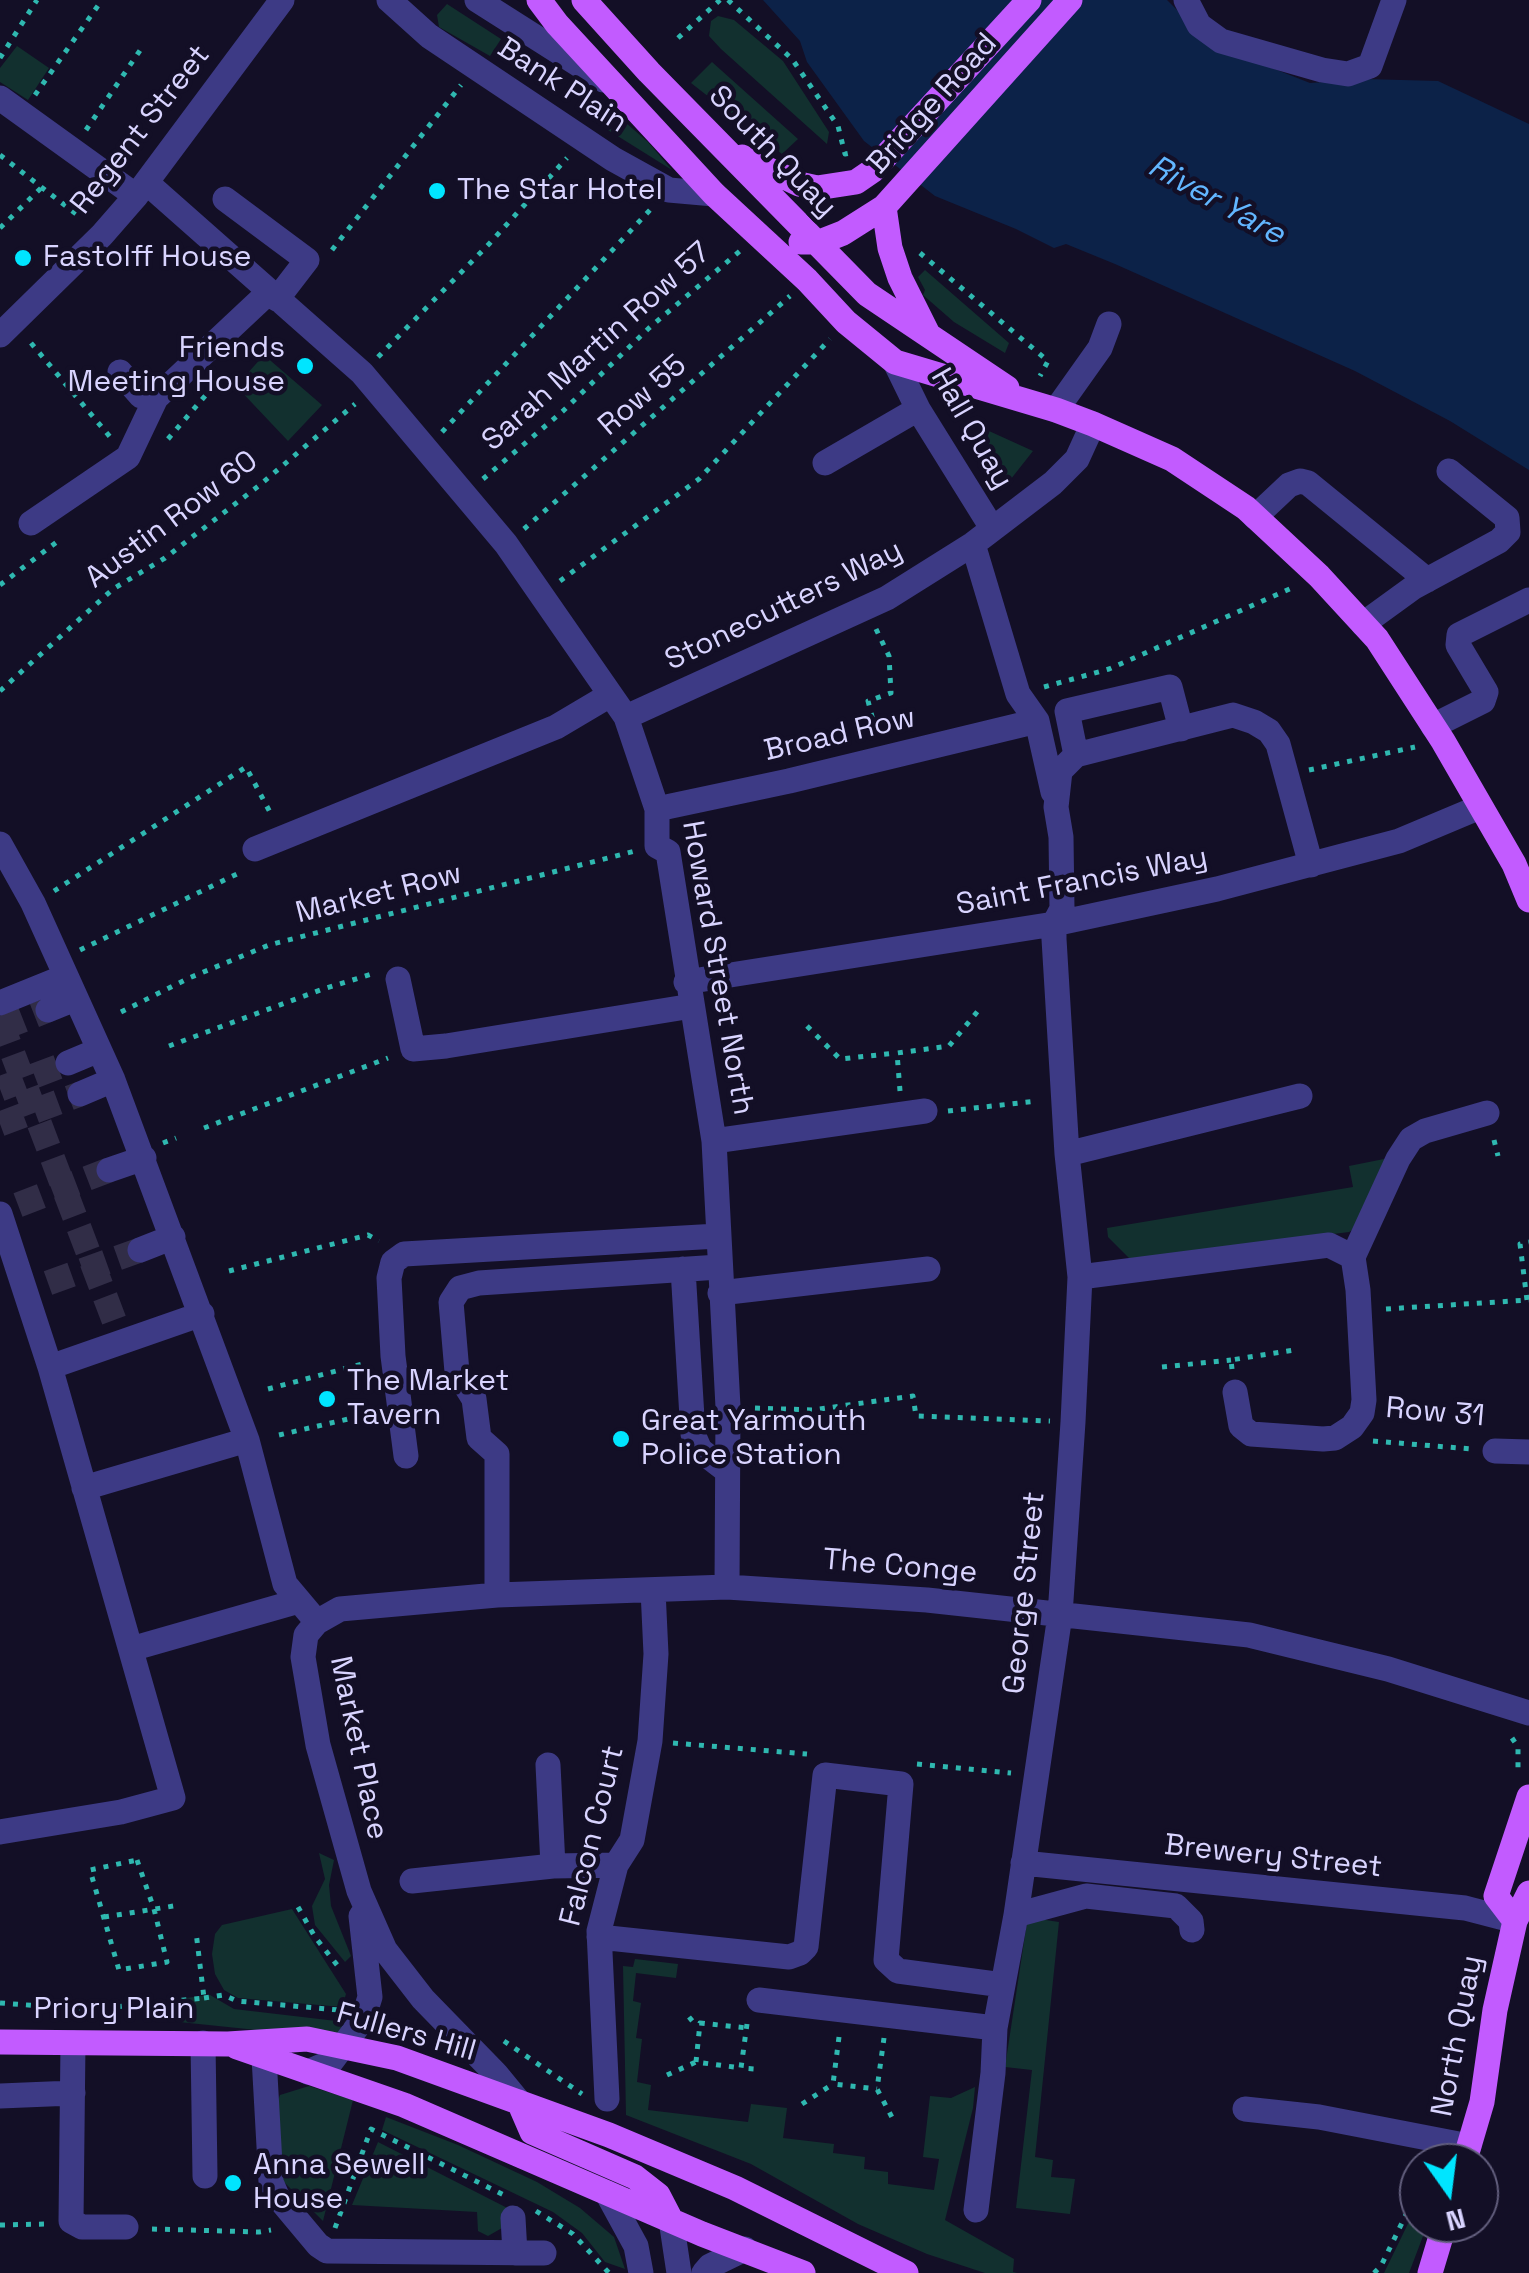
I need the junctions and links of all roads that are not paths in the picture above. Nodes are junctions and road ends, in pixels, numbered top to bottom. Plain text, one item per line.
1 (282, 0) edge
2 (389, 0) edge
3 (477, 0) edge
4 (539, 0) edge
5 (584, 0) edge
6 (1029, 0) edge
7 (1070, 0) edge
8 (1186, 0) edge
9 (1394, 0) edge
10 (620, 91) junction
11 (0, 98) edge
12 (728, 151) junction
13 (142, 190) junction
14 (714, 194) junction
15 (225, 199) dead end
16 (890, 200) junction
17 (756, 232) junction
18 (814, 242) junction
19 (273, 295) junction
20 (1109, 324) dead end
21 (8, 328) edge
22 (927, 332) junction
23 (895, 362) junction
24 (120, 372) dead end
25 (156, 398) junction
26 (1027, 402) junction
27 (918, 410) junction
28 (1056, 410) junction
29 (1093, 424) junction
30 (825, 463) dead end
31 (1449, 471) dead end
32 (1255, 517) junction
33 (31, 523) dead end
34 (983, 536) junction
35 (1427, 580) junction
36 (1529, 600) edge
37 (1363, 624) junction
38 (610, 695) junction
39 (626, 717) junction
40 (1037, 721) junction
41 (1181, 729) junction
42 (1438, 733) junction
43 (1076, 755) junction
44 (1056, 807) junction
45 (1480, 807) junction
46 (658, 809) junction
47 (0, 844) edge
48 (255, 848) road end
49 (1310, 865) junction
50 (1529, 900) edge
51 (1054, 924) junction
52 (66, 979) junction
53 (398, 979) road end
54 (689, 994) junction
55 (0, 1003) edge
56 (48, 1010) tunnel mouth
57 (99, 1050) junction
58 (68, 1062) tunnel mouth
59 (114, 1080) junction
60 (80, 1094) tunnel mouth
61 (1300, 1096) dead end
62 (914, 1113) road end
63 (1487, 1113) dead end
64 (714, 1141) junction
65 (1066, 1154) junction
66 (144, 1158) junction
67 (110, 1170) tunnel mouth
68 (6, 1210) edge
69 (718, 1236) junction
70 (173, 1237) junction
71 (140, 1250) tunnel mouth
72 (1354, 1257) junction
73 (719, 1267) junction
74 (928, 1268) dead end
75 (683, 1269) junction
76 (1080, 1277) junction
77 (720, 1293) junction
78 (202, 1314) junction
79 (50, 1367) junction
80 (1235, 1392) road end
81 (247, 1440) junction
82 (1495, 1451) road end
83 (1529, 1452) edge
84 (406, 1456) dead end
85 (726, 1470) junction
86 (84, 1488) junction
87 (727, 1588) junction
88 (653, 1590) junction
89 (498, 1595) junction
90 (299, 1601) junction
91 (1060, 1615) junction
92 (317, 1622) junction
93 (131, 1649) junction
94 (1529, 1714) edge
95 (548, 1765) dead end
96 (1522, 1792) edge
97 (0, 1832) edge
98 (1022, 1863) junction
99 (616, 1865) junction
100 (553, 1866) junction
101 (412, 1882) dead end
102 (359, 1891) junction
103 (1529, 1893) edge
104 (1016, 1916) junction
105 (1515, 1921) junction
106 (1192, 1930) dead end
107 (599, 1937) junction
108 (1003, 1985) junction
109 (759, 2000) road end
110 (995, 2028) junction
111 (0, 2042) edge
112 (73, 2044) junction
113 (215, 2044) junction
114 (342, 2048) junction
115 (264, 2058) junction
116 (308, 2072) junction
117 (74, 2093) junction
118 (0, 2096) edge
119 (599, 2099) road end
120 (518, 2102) junction
121 (1244, 2110) dead end
122 (1421, 2143) edge
123 (1470, 2143) edge
124 (204, 2176) dead end
125 (607, 2193) junction
126 (513, 2206) road end
127 (976, 2210) dead end
128 (671, 2220) junction
129 (126, 2227) road end
130 (1438, 2243) edge
131 (745, 2249) junction
132 (515, 2253) junction
133 (544, 2253) dead end
134 (1430, 2269) edge
135 (641, 2273) edge
136 (679, 2273) edge
137 (704, 2273) edge
138 (803, 2273) edge
139 (906, 2273) edge

1 - 13 street, Regent Street
2 - 14 street, Bank Plain
3 - 10 street
4 - 10 main road
5 - 12 main road, South Quay
6 - 12 main road, Bridge Road
7 - 16 main road, Bridge Road
8 - 9 street
10 - 14 main road
11 - 13 street, Howard Street North
12 - 18 main road, South Quay
13 - 19 street, Howard Street North
13 - 21 street, Regent Street
14 - 17 main road
15 - 19 street
16 - 18 main road, Bridge Road
16 - 22 main road, Bridge Road
17 - 18 main road
17 - 23 main road, Hall Quay
18 - 22 main road, South Quay
19 - 25 street
19 - 38 street, Howard Street North
20 - 28 street
22 - 26 main road, Hall Quay
23 - 26 main road, Hall Quay
23 - 27 street, Hall Quay
24 - 25 street
25 - 33 street
26 - 28 main road, Hall Quay
27 - 30 street
27 - 34 street, Hall Quay
28 - 29 main road, Hall Quay
29 - 32 main road
29 - 34 street, Stonecutters Way
31 - 35 street
32 - 35 street
32 - 37 main road
34 - 39 street, Stonecutters Way
34 - 40 street
35 - 37 street
36 - 42 street
37 - 42 main road
38 - 39 street, Howard Street North
38 - 48 street
39 - 46 street, Howard Street North
40 - 44 street
40 - 46 street, Broad Row
41 - 43 street
41 - 43 street
41 - 49 street
42 - 45 main road
43 - 44 street
44 - 51 street, George Street
45 - 49 street, Saint Francis Way
45 - 50 main road
46 - 54 street, Howard Street North
47 - 52 street
49 - 51 street, Saint Francis Way
51 - 54 street, Saint Francis Way
51 - 65 street, George Street
52 - 55 street
52 - 56 street
52 - 57 street
53 - 54 street, Saint Francis Way
54 - 64 street, Howard Street North
57 - 58 street
57 - 59 street
59 - 60 street
59 - 66 street
61 - 65 street
62 - 64 street
63 - 72 street
64 - 69 street, Howard Street North
65 - 76 street, George Street
66 - 67 street
66 - 70 street
68 - 79 street
69 - 73 street, Howard Street North
69 - 84 street
70 - 71 street
70 - 78 street
72 - 76 street
72 - 80 street
73 - 75 street
73 - 77 street, Howard Street North
74 - 77 street
75 - 85 street
75 - 89 street
76 - 91 street, George Street
77 - 85 street, Howard Street North
78 - 79 street
78 - 81 street
79 - 86 street
81 - 86 street
81 - 90 street
82 - 83 street, Row 31
85 - 87 street, Howard Street North
86 - 93 street
87 - 88 street, The Conge
87 - 91 street, The Conge
88 - 89 street, The Conge
88 - 99 street, Falcon Court
89 - 92 street, The Conge
90 - 92 street
90 - 93 street
91 - 94 street, The Conge
91 - 98 street, George Street
92 - 102 street, Market Place
93 - 97 street
95 - 100 street
96 - 105 main road, North Quay
98 - 104 street, George Street
98 - 105 street, Brewery Street
99 - 100 street
99 - 107 street, Falcon Court
100 - 101 street
102 - 114 street, Market Place
102 - 120 street, Market Place
103 - 105 main road, North Quay
104 - 106 street
104 - 108 street, George Street
105 - 123 main road, North Quay
107 - 108 street
107 - 119 street, Falcon Court
108 - 110 street, George Street
109 - 110 street
110 - 127 street, George Street
111 - 112 main road, Priory Plain
112 - 113 main road, Priory Plain
112 - 117 street
113 - 114 main road, Fullers Hill
113 - 115 main road
113 - 124 street
114 - 116 street, Market Place
114 - 120 main road, Fullers Hill
115 - 116 main road
115 - 132 street
116 - 125 main road
117 - 118 street
117 - 129 street
120 - 128 main road
120 - 139 main road, Fullers Hill
121 - 122 street
125 - 128 main road
125 - 135 street
126 - 132 street
128 - 131 main road
128 - 136 street
130 - 134 main road
131 - 137 street
131 - 138 main road
132 - 133 street

